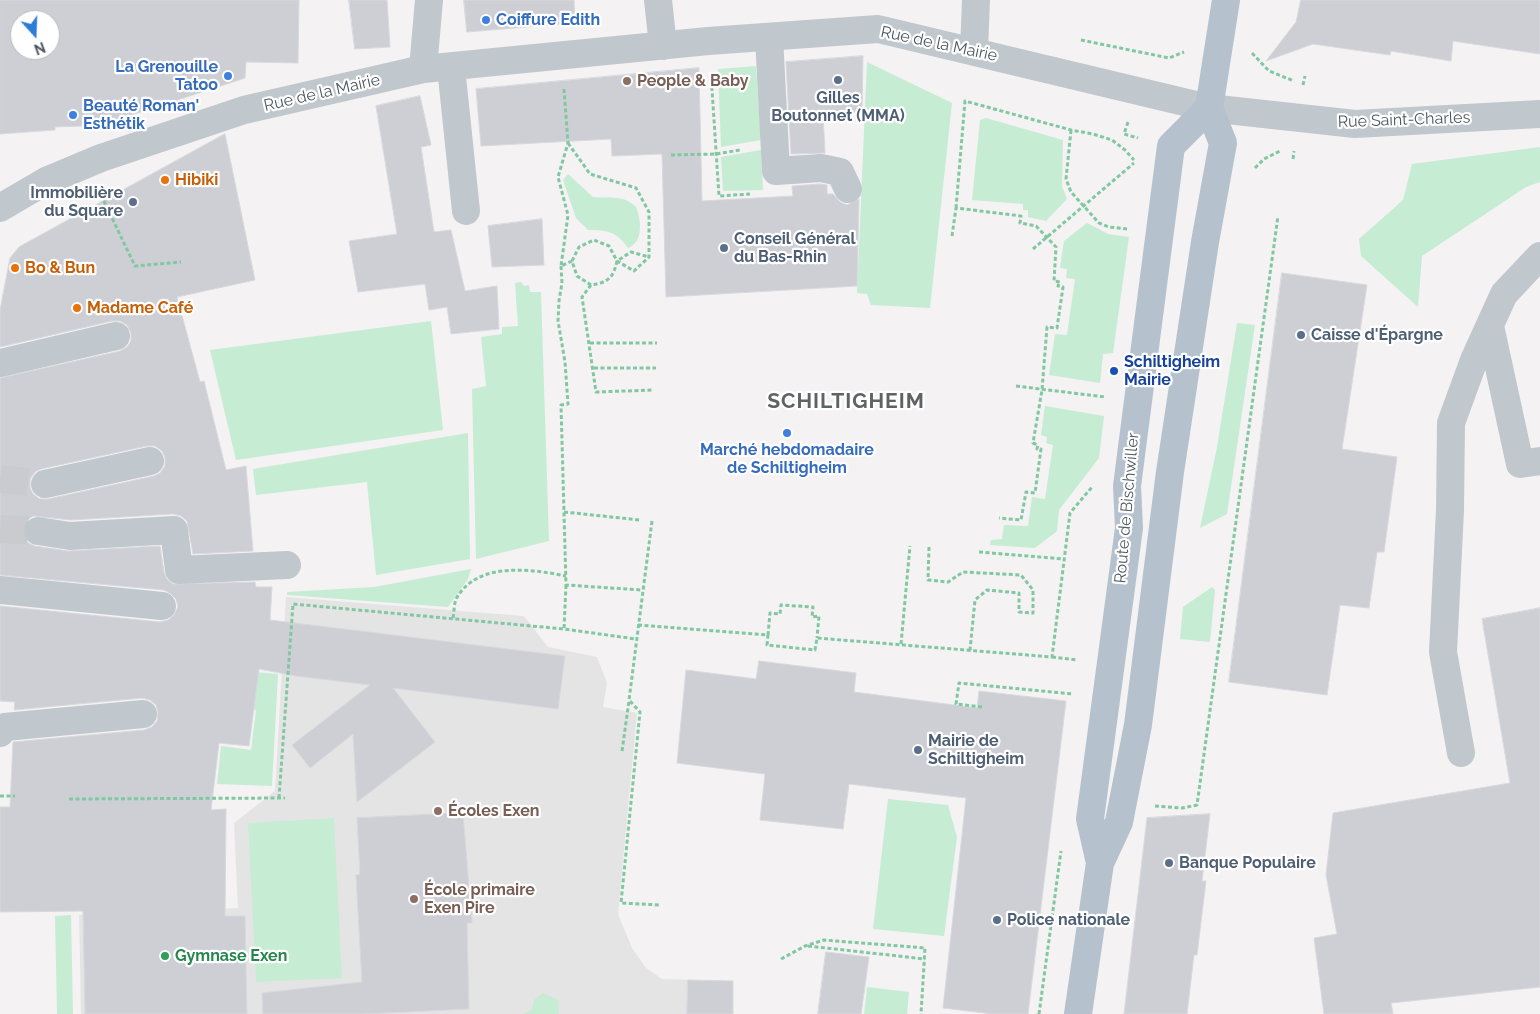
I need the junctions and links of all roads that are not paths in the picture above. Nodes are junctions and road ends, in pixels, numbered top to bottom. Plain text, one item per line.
1 (429, 0) edge
2 (658, 0) edge
3 (976, 0) edge
4 (1226, 0) edge
5 (769, 37) junction
6 (663, 46) junction
7 (974, 51) junction
8 (451, 67) junction
9 (424, 70) junction
10 (1209, 108) junction
11 (1540, 114) edge
12 (848, 189) dead end
13 (0, 208) edge
14 (466, 211) dead end
15 (1540, 256) edge
16 (1490, 326) junction
17 (116, 336) dead end
18 (0, 363) edge
19 (150, 461) dead end
20 (1540, 461) edge
21 (45, 484) tunnel mouth
22 (38, 531) tunnel mouth
23 (286, 565) dead end
24 (0, 590) edge
25 (162, 606) dead end
26 (143, 714) dead end
27 (0, 733) edge
28 (1462, 753) dead end
29 (1100, 863) junction
30 (1078, 1014) edge

1 - 9 street
2 - 6 street
3 - 7 street
4 - 10 main road
5 - 6 street, Rue de la Mairie
5 - 7 street, Rue de la Mairie
5 - 12 street
6 - 8 street, Rue de la Mairie
7 - 10 street, Rue de la Mairie
8 - 9 street, Rue de la Mairie
8 - 14 street
9 - 13 street, Rue de la Mairie
10 - 11 street, Rue Saint-Charles
10 - 29 main road, Route de Bischwiller
10 - 29 main road, Route de Bischwiller
15 - 16 street
16 - 20 street
16 - 28 street
17 - 18 street
19 - 21 street
22 - 23 street
24 - 25 street
26 - 27 street
29 - 30 main road, Route de Bischwiller

